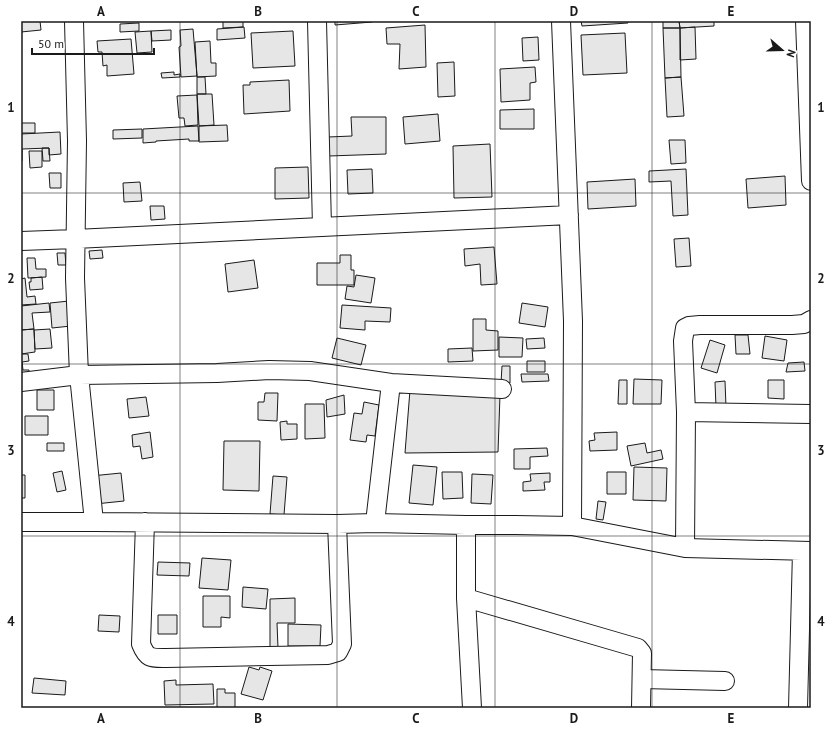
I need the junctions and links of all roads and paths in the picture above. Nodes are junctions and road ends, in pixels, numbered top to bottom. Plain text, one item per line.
1 (74, 21) edge
2 (318, 21) edge
3 (561, 21) edge
4 (805, 21) edge
5 (811, 26) edge
6 (811, 156) edge
7 (811, 181) edge
8 (569, 214) junction
9 (322, 227) junction
10 (75, 239) junction
11 (21, 241) edge
12 (811, 320) edge
13 (79, 376) junction
14 (21, 382) edge
15 (391, 383) junction
16 (502, 389) dead end
17 (686, 412) junction
18 (811, 414) edge
19 (21, 522) edge
20 (94, 522) junction
21 (144, 522) junction
22 (375, 523) junction
23 (337, 524) junction
24 (466, 525) junction
25 (572, 526) junction
26 (685, 548) junction
27 (807, 551) edge
28 (466, 598) junction
29 (642, 679) junction
30 (725, 681) dead end
31 (472, 708) edge
32 (641, 708) edge
33 (798, 708) edge

1 - 10 street
2 - 9 street
3 - 8 street
4 - 5 street
4 - 6 street
6 - 7 street
8 - 9 street
8 - 25 street
9 - 10 street
10 - 11 street
10 - 13 street
12 - 17 street
13 - 14 street
13 - 15 street
13 - 20 street
15 - 16 street
15 - 22 street
17 - 18 street
17 - 26 street
19 - 20 street
20 - 21 street
21 - 23 street
21 - 23 street
22 - 23 street
22 - 24 street
24 - 25 street
24 - 28 street
25 - 26 street
26 - 27 street
27 - 33 street
28 - 29 street
28 - 31 street
29 - 30 street
29 - 32 street

